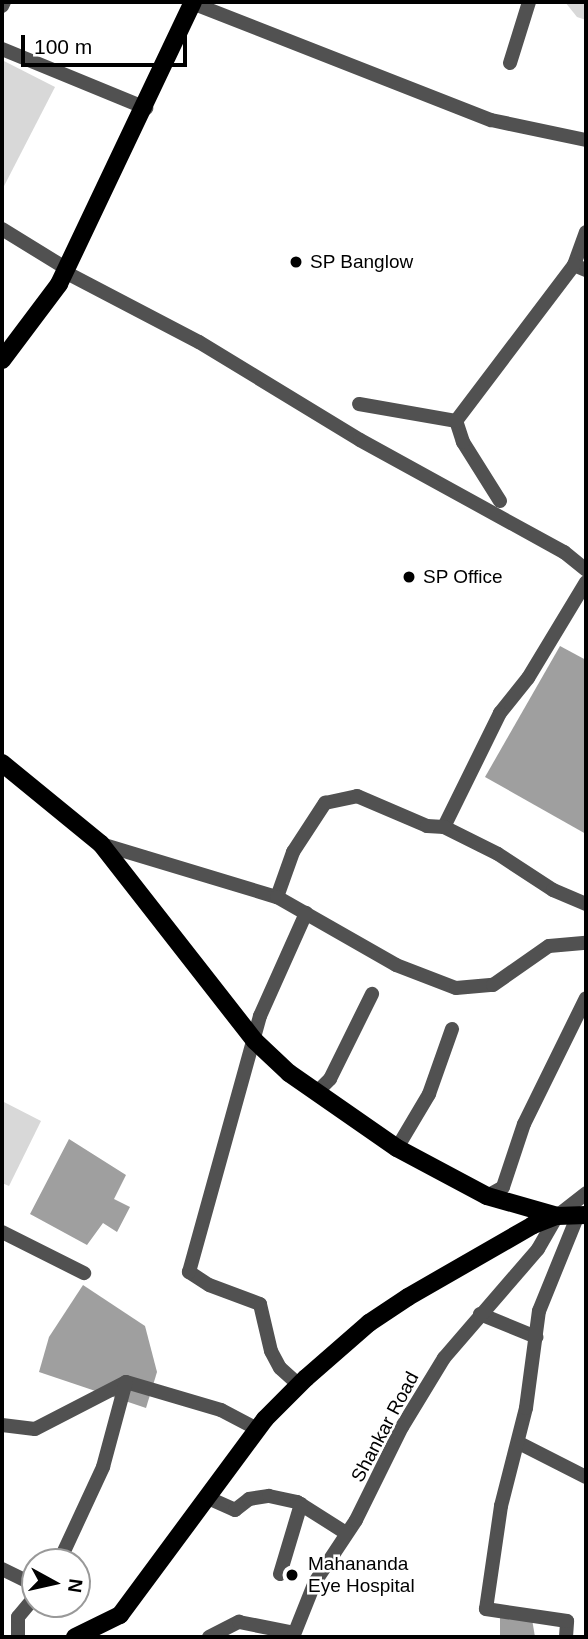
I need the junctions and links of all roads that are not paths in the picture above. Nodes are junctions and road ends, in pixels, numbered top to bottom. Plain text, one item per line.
1 (192, 2) edge
2 (529, 2) edge
3 (2, 49) edge
4 (510, 64) dead end
5 (146, 108) junction
6 (586, 140) edge
7 (2, 229) edge
8 (586, 232) edge
9 (580, 267) edge
10 (66, 270) junction
11 (2, 360) edge
12 (359, 404) dead end
13 (456, 421) junction
14 (500, 501) dead end
15 (586, 570) edge
16 (586, 582) edge
17 (2, 763) edge
18 (444, 827) junction
19 (101, 844) junction
20 (277, 897) junction
21 (586, 904) edge
22 (306, 912) junction
23 (586, 943) edge
24 (372, 994) dead end
25 (586, 998) edge
26 (452, 1028) dead end
27 (255, 1041) junction
28 (318, 1091) junction
29 (397, 1148) junction
30 (586, 1193) edge
31 (487, 1196) junction
32 (582, 1215) edge
33 (557, 1216) junction
34 (2, 1232) edge
35 (84, 1273) dead end
36 (480, 1314) junction
37 (536, 1337) junction
38 (126, 1381) junction
39 (299, 1385) junction
40 (2, 1425) edge
41 (257, 1429) junction
42 (519, 1443) junction
43 (586, 1477) edge
44 (206, 1497) junction
45 (301, 1504) junction
46 (346, 1533) junction
47 (65, 1548) edge
48 (2, 1569) edge
49 (280, 1574) dead end
50 (21, 1578) edge
51 (21, 1613) edge
52 (294, 1635) edge
53 (18, 1637) edge
54 (75, 1637) edge
55 (209, 1637) edge
56 (566, 1637) edge

1 - 5 main road
1 - 6 street
2 - 4 street
3 - 5 street
5 - 10 main road
7 - 10 street
8 - 9 street
9 - 13 street
10 - 11 main road
10 - 15 street
12 - 13 street
13 - 14 street
16 - 18 street
17 - 19 main road
18 - 20 street
18 - 21 street
19 - 20 street
19 - 27 main road
20 - 22 street
22 - 23 street
22 - 27 street
24 - 28 street
25 - 31 street
26 - 29 street
27 - 28 main road
27 - 39 street
28 - 29 main road
29 - 31 main road
30 - 33 street
31 - 33 main road
32 - 33 main road
32 - 37 street
33 - 36 street, Shankar Road
33 - 39 main road
34 - 35 street
36 - 37 street
36 - 46 street, Shankar Road
37 - 42 street
38 - 40 street
38 - 41 street
38 - 47 street
39 - 41 main road
41 - 44 main road
42 - 43 street
42 - 56 street
44 - 45 street
44 - 54 main road
45 - 46 street
45 - 49 street
46 - 52 street, Shankar Road
48 - 50 street
51 - 53 street
52 - 55 street

